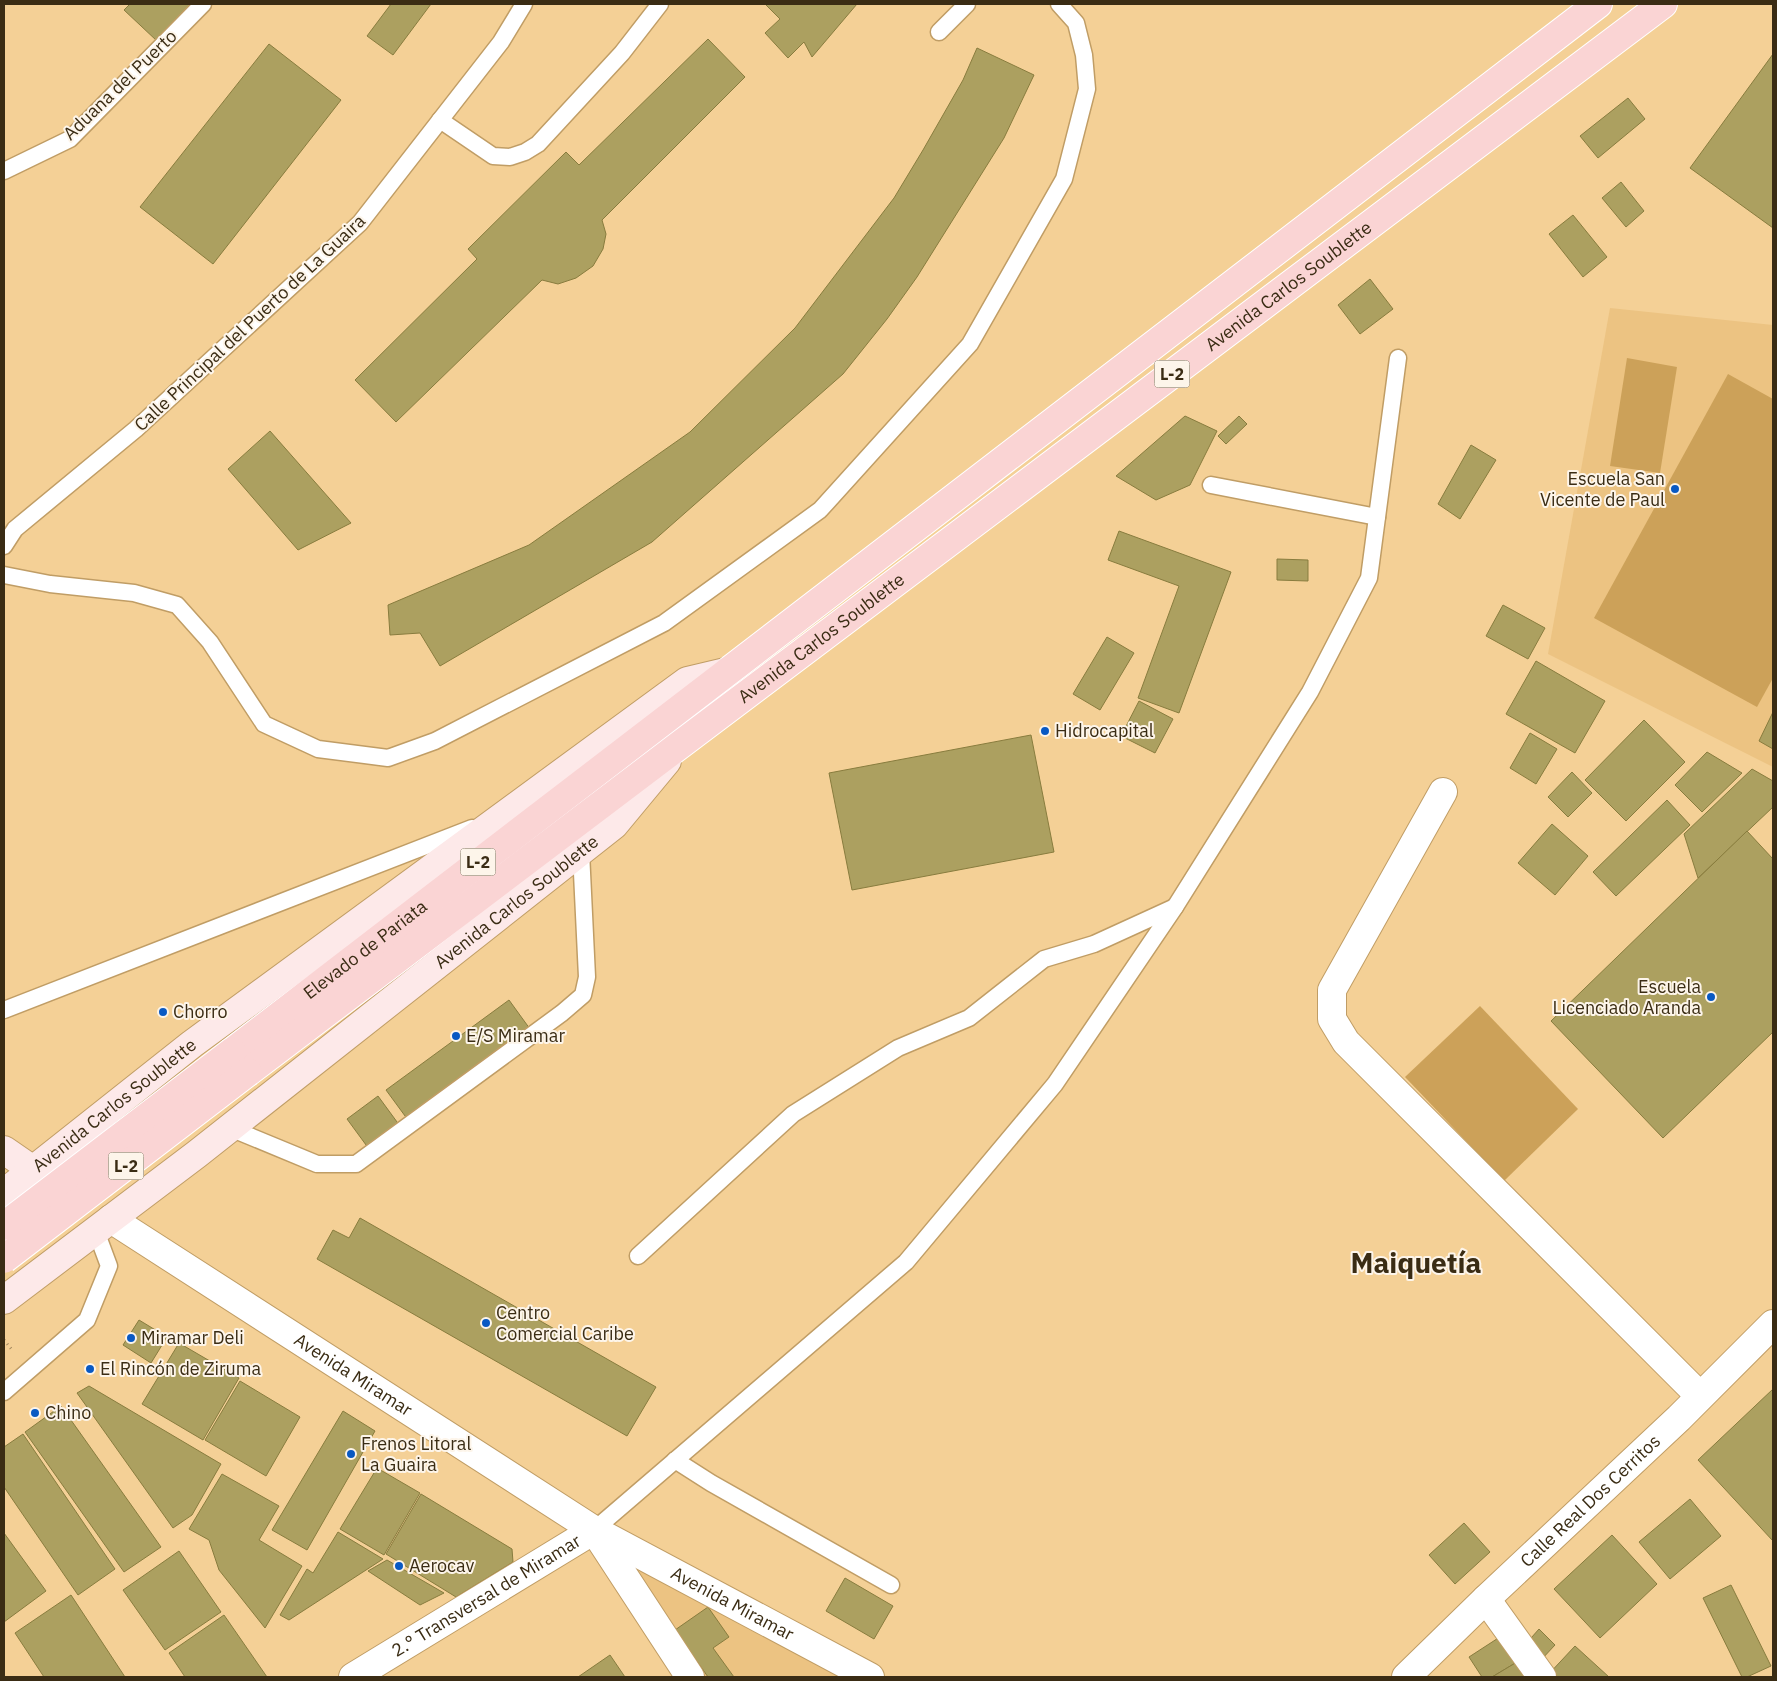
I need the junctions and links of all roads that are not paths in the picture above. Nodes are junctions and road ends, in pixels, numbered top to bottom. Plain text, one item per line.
1 (204, 4) edge
2 (524, 4) edge
3 (660, 4) edge
4 (967, 4) edge
5 (1060, 4) edge
6 (1598, 4) edge
7 (1663, 4) edge
8 (939, 32) dead end
9 (440, 120) junction
10 (4, 171) edge
11 (1398, 358) dead end
12 (1211, 485) dead end
13 (1377, 517) junction
14 (4, 546) edge
15 (4, 574) edge
16 (725, 672) junction
17 (681, 744) junction
18 (1444, 792) dead end
19 (504, 816) junction
20 (581, 852) junction
21 (1176, 907) junction
22 (4, 1010) edge
23 (230, 1128) junction
24 (4, 1150) edge
25 (32, 1171) junction
26 (4, 1193) edge
27 (104, 1225) junction
28 (4, 1226) edge
29 (638, 1256) dead end
30 (4, 1259) edge
31 (4, 1300) edge
32 (1773, 1324) edge
33 (4, 1392) edge
34 (1700, 1396) junction
35 (676, 1460) junction
36 (594, 1530) junction
37 (891, 1585) dead end
38 (1486, 1599) junction
39 (353, 1677) edge
40 (690, 1677) edge
41 (870, 1677) edge
42 (1406, 1677) edge
43 (1542, 1677) edge

1 - 10 lane, Aduana del Puerto
2 - 9 lane, Calle Principal del Puerto de La Guaira
3 - 9 lane
4 - 8 lane
5 - 15 lane
6 - 16 main road, Avenida Carlos Soublette / L-2
7 - 17 main road, Avenida Carlos Soublette / L-2
9 - 14 lane, Calle Principal del Puerto de La Guaira
11 - 13 lane
12 - 13 lane
13 - 21 lane
16 - 19 street, Avenida Carlos Soublette / L-2
16 - 28 main road, Elevado de Pariata / L-2, bridge
17 - 20 street, Avenida Carlos Soublette / L-2
17 - 30 main road, Elevado de Pariata / L-2, bridge
18 - 34 street
19 - 22 lane
19 - 25 street, Avenida Carlos Soublette / L-2
20 - 23 street, Avenida Carlos Soublette / L-2
20 - 23 lane
21 - 29 lane
21 - 35 lane
23 - 27 street, Avenida Carlos Soublette / L-2
24 - 25 street
25 - 26 street, Avenida Carlos Soublette / L-2
25 - 27 street
27 - 31 street, Avenida Carlos Soublette / L-2
27 - 33 lane
27 - 36 street, Avenida Miramar
32 - 34 street, Calle Real Dos Cerritos
34 - 38 street, Calle Real Dos Cerritos
35 - 36 lane
35 - 37 lane
36 - 39 street, 2.° Transversal de Miramar
36 - 40 street, Avenida Miramar
36 - 41 street, Avenida Miramar
38 - 42 street, Calle Real Dos Cerritos
38 - 43 street

